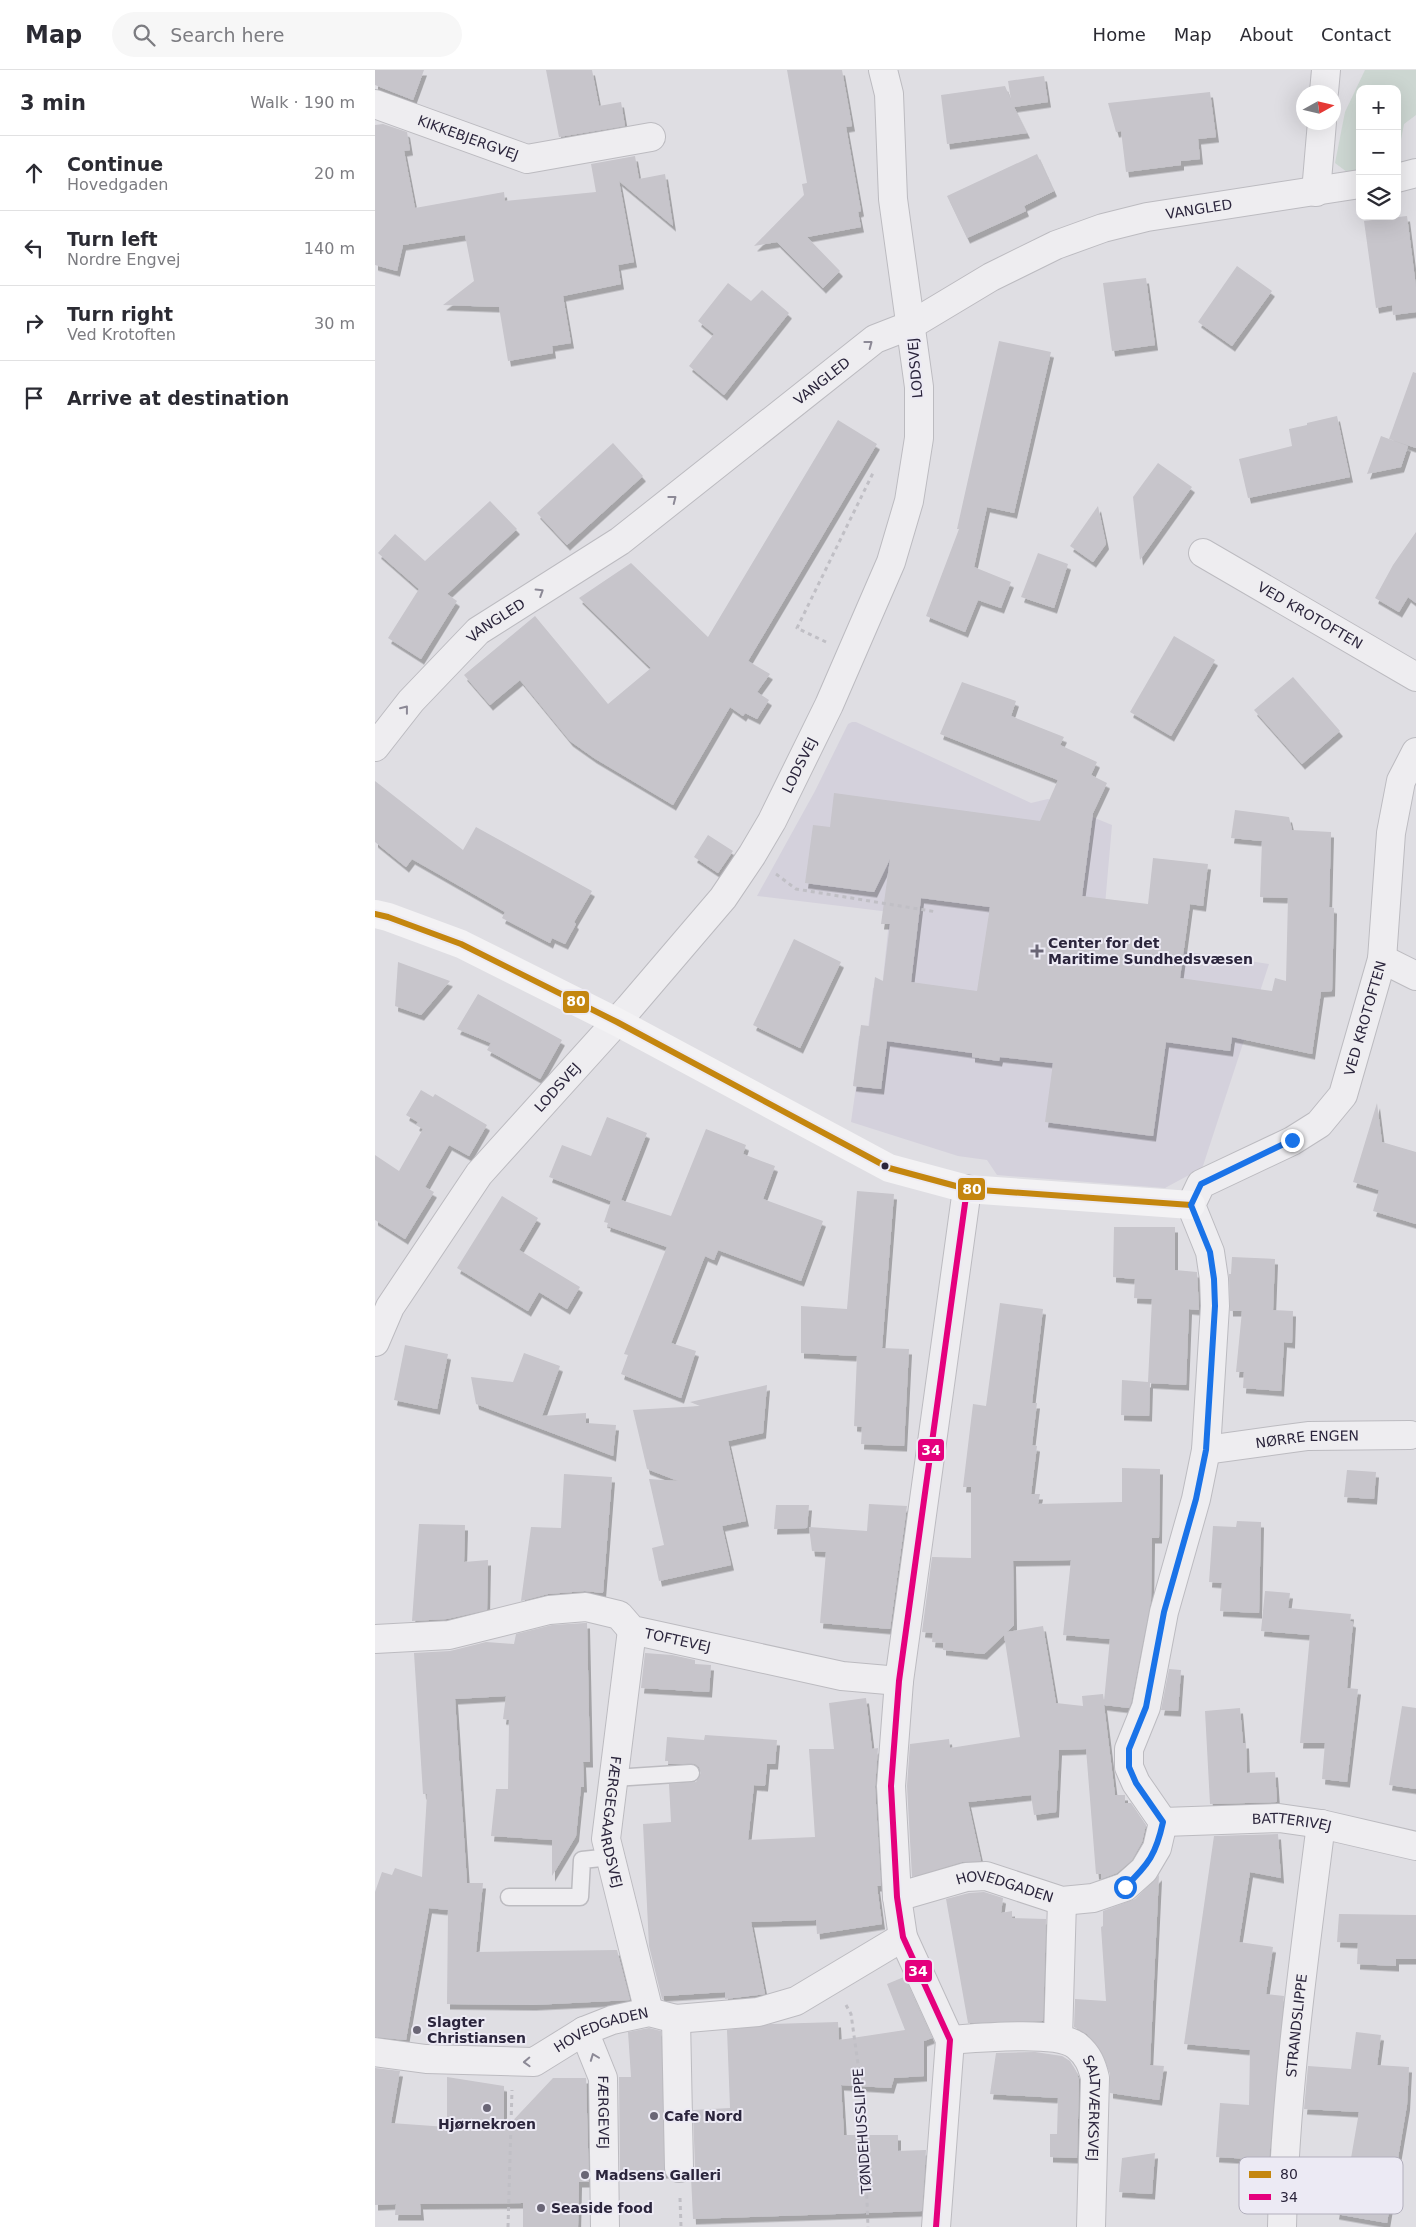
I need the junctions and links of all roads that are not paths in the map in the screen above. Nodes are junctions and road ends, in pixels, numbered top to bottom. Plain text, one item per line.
1 (883, 70) edge
2 (1326, 70) edge
3 (1325, 85) edge
4 (375, 104) edge
5 (1321, 130) edge
6 (651, 137) dead end
7 (1416, 173) edge
8 (1401, 177) edge
9 (1356, 185) edge
10 (1316, 192) junction
11 (911, 325) junction
12 (1203, 553) dead end
13 (1416, 677) edge
14 (375, 747) edge
15 (1416, 752) edge
16 (375, 914) edge
17 (1382, 959) junction
18 (1416, 976) edge
19 (617, 1022) junction
20 (967, 1189) junction
21 (1191, 1205) junction
22 (375, 1342) edge
23 (1410, 1435) dead end
24 (1206, 1450) junction
25 (632, 1630) junction
26 (375, 1639) edge
27 (899, 1681) junction
28 (691, 1774) dead end
29 (614, 1778) junction
30 (1163, 1822) junction
31 (1321, 1824) junction
32 (1416, 1846) edge
33 (611, 1857) junction
34 (509, 1897) dead end
35 (897, 1897) junction
36 (1062, 1901) junction
37 (903, 1937) junction
38 (649, 2012) junction
39 (676, 2019) junction
40 (584, 2031) junction
41 (1059, 2038) junction
42 (950, 2040) junction
43 (375, 2052) edge
44 (1284, 2157) edge
45 (679, 2168) dead end
46 (1282, 2214) edge
47 (605, 2227) edge
48 (936, 2227) edge
49 (1091, 2227) edge
50 (1282, 2227) edge

1 - 11 street, LODSVEJ
2 - 3 street
4 - 6 street, KIKKEBJERGVEJ
5 - 10 street
7 - 8 street
9 - 10 street, VANGLED
10 - 11 street, VANGLED
14 -> 11 street, VANGLED
11 - 19 street, LODSVEJ
12 - 13 street, VED KROTOFTEN
15 - 17 street, VED KROTOFTEN
16 - 19 street
17 - 18 street
17 - 21 street, VED KROTOFTEN
19 - 20 street
19 - 22 street, LODSVEJ
20 - 21 street
20 - 27 street
21 - 24 street
23 - 24 street, NØRRE ENGEN
24 - 30 street
25 - 26 street, TOFTEVEJ
25 - 27 street, TOFTEVEJ
25 - 29 street, FÆRGEGAARDSVEJ
27 - 35 street
28 - 29 lane
29 - 33 street, FÆRGEGAARDSVEJ
30 - 31 street, BATTERIVEJ
30 - 36 street, HOVEDGADEN
31 - 32 street, BATTERIVEJ
31 - 44 street, STRANDSLIPPE
33 - 34 lane
33 - 38 street, FÆRGEGAARDSVEJ
35 - 36 street, HOVEDGADEN
35 - 37 street
36 - 41 street
37 - 39 street, HOVEDGADEN
37 - 42 street
38 - 39 street, HOVEDGADEN
38 - 40 street, HOVEDGADEN
39 - 45 street
40 -> 43 street, HOVEDGADEN
47 -> 40 street, FÆRGEVEJ
41 - 42 street, SALTVÆRKSVEJ
41 - 49 street, SALTVÆRKSVEJ
42 - 48 street
46 - 50 street, STRANDSLIPPE

